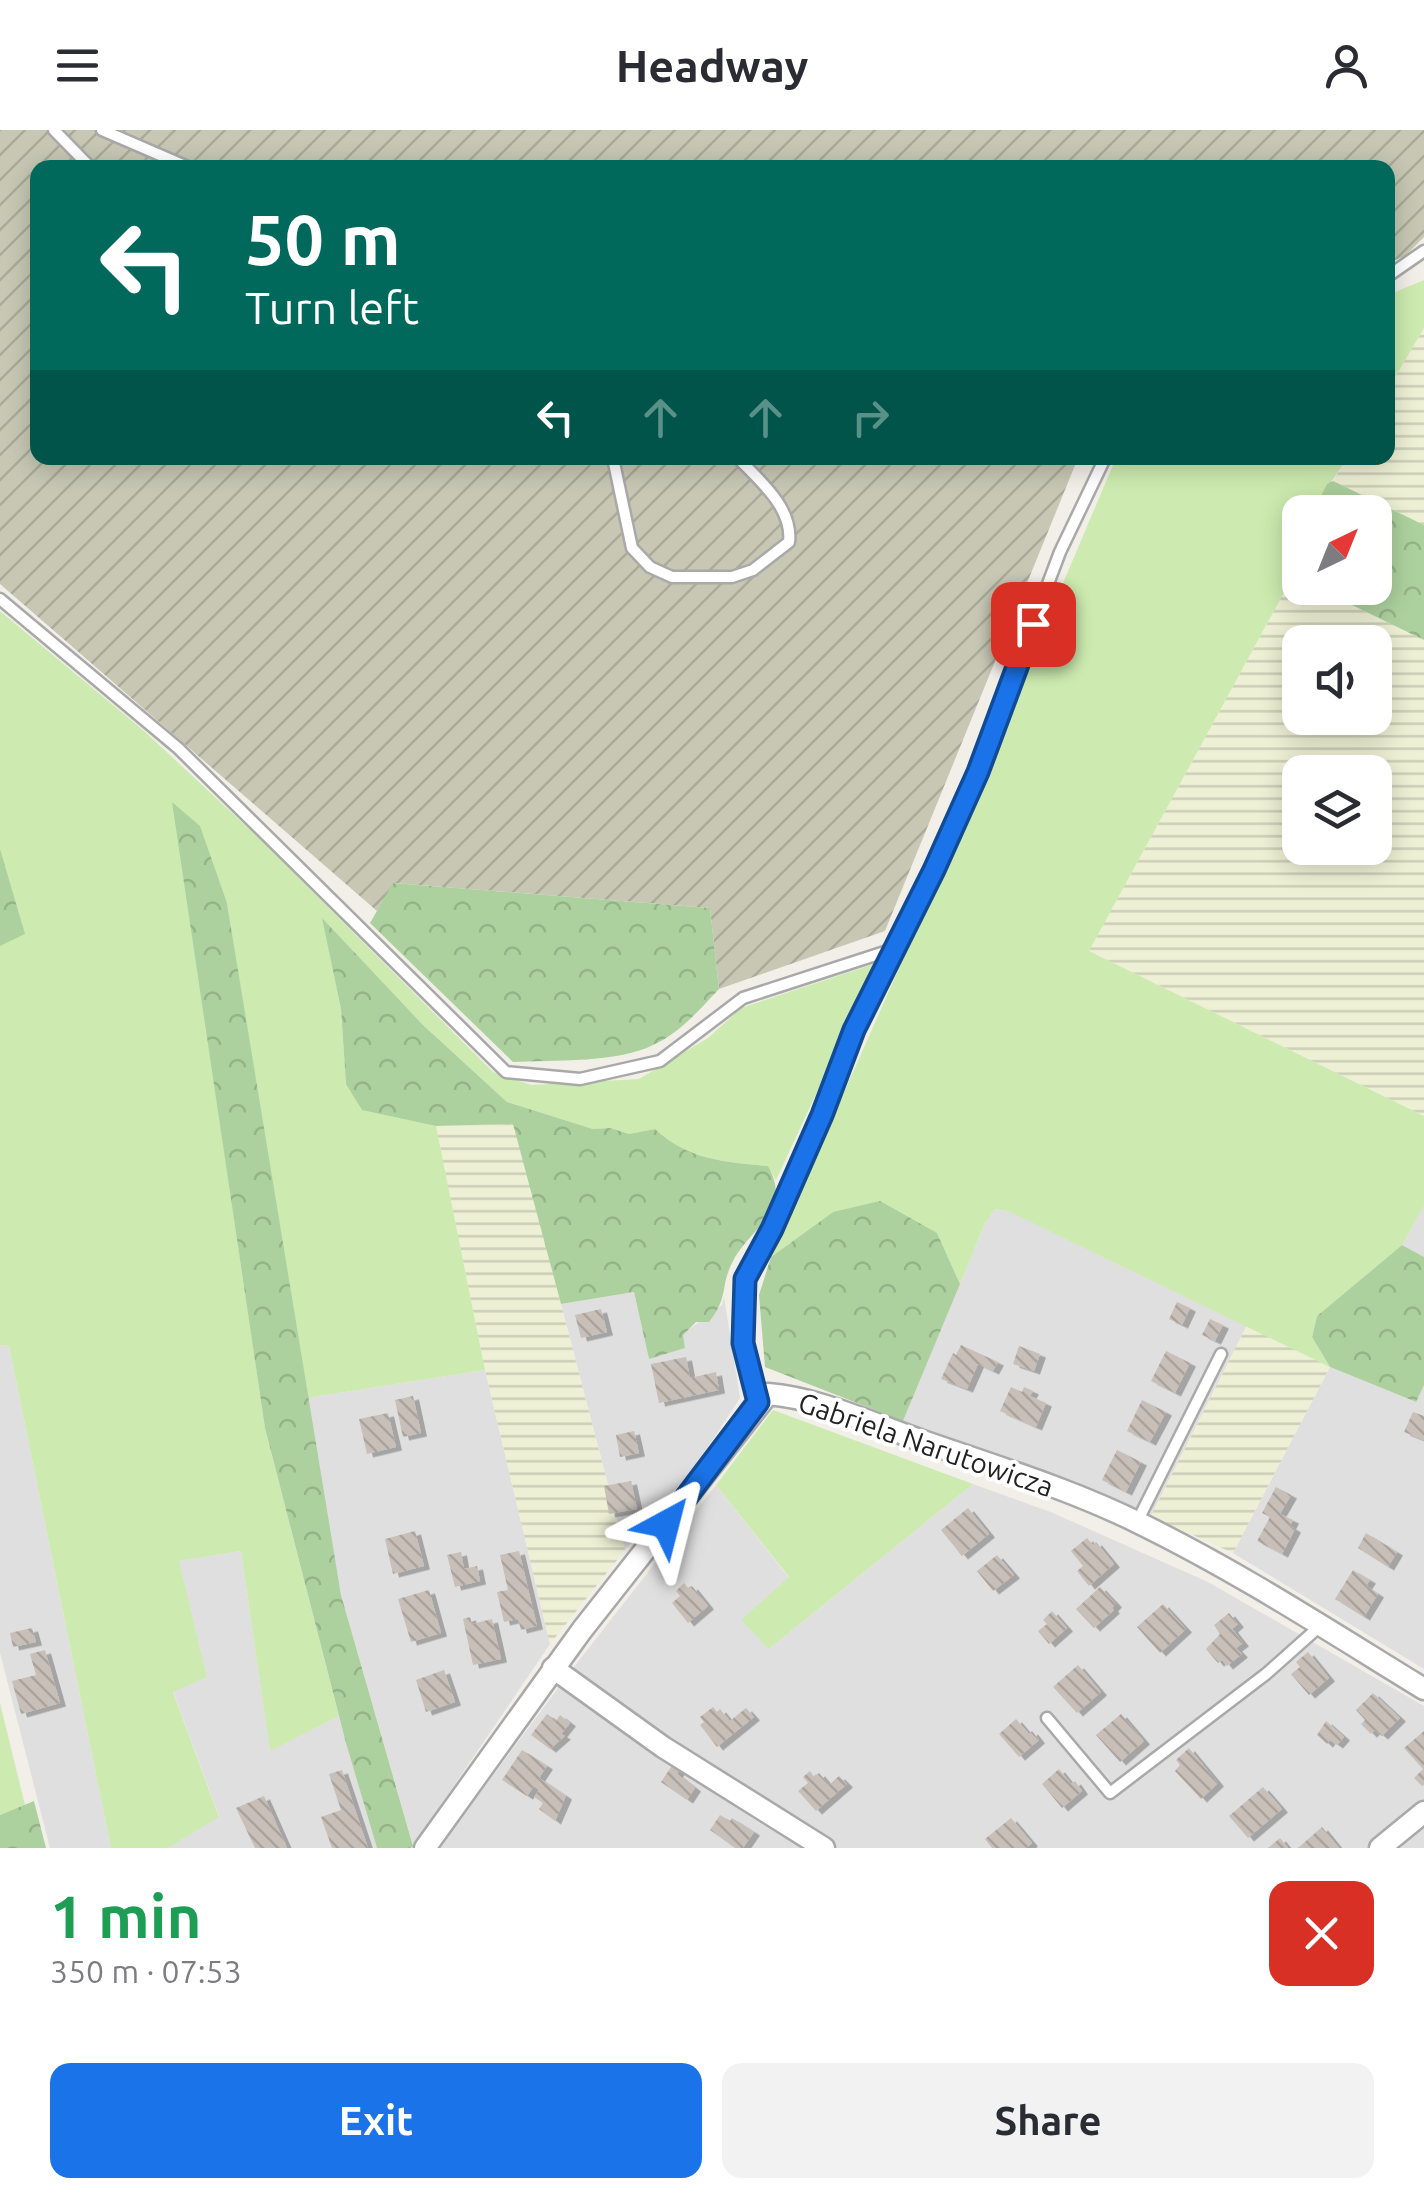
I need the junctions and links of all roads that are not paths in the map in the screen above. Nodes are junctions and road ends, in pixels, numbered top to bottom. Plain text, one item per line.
1 (54, 130) edge
2 (102, 130) edge
3 (83, 160) edge
4 (171, 160) edge
5 (1424, 252) edge
6 (1395, 271) edge
7 (614, 465) edge
8 (744, 465) edge
9 (1102, 465) edge
10 (0, 600) edge
11 (894, 949) junction
12 (1221, 1354) dead end
13 (758, 1402) junction
14 (1137, 1522) junction
15 (1320, 1626) junction
16 (552, 1668) junction
17 (1424, 1689) edge
18 (1047, 1718) dead end
19 (1424, 1812) edge
20 (425, 1848) edge
21 (824, 1848) edge
22 (1380, 1848) edge

1 - 3 lane
2 - 4 lane
5 - 6 lane
7 - 8 lane
9 - 11 lane
10 - 11 lane
11 - 13 lane
12 - 14 lane
13 - 14 street, Gabriela Narutowicza
13 - 16 street, Gabriela Narutowicza
14 - 15 street, Gabriela Narutowicza
15 - 17 street, Gabriela Narutowicza
15 - 18 lane
16 - 20 street, Gabriela Narutowicza
16 - 21 street
19 - 22 street

